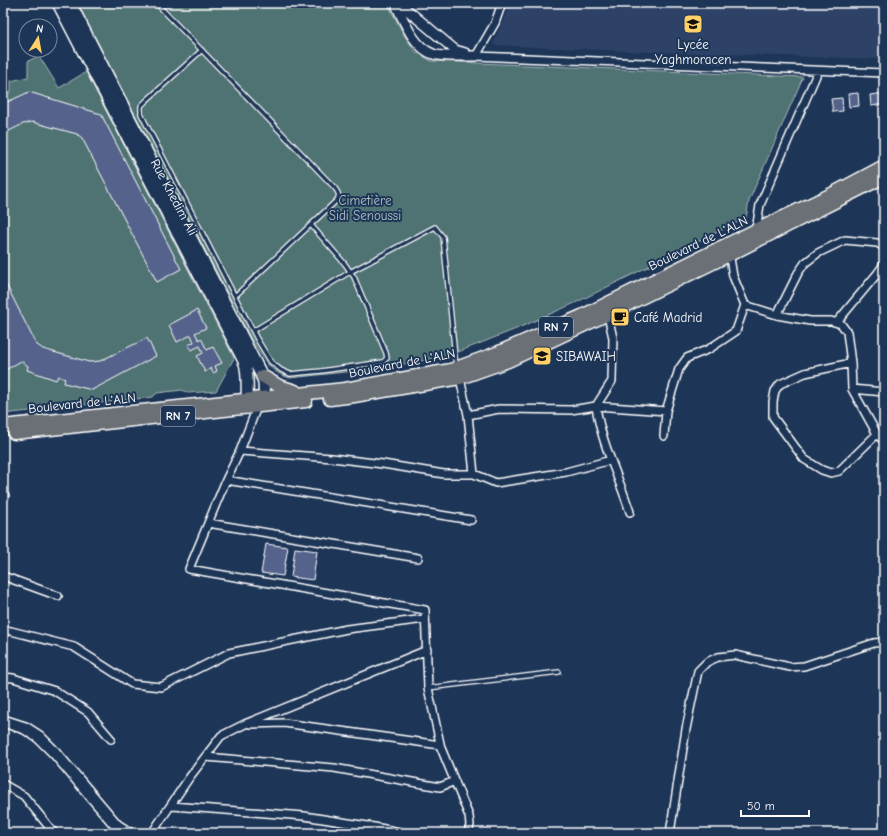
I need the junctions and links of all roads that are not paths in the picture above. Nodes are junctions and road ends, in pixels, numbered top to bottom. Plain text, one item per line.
1 (58, 3) edge
2 (70, 3) edge
3 (156, 3) edge
4 (502, 3) edge
5 (400, 4) edge
6 (202, 50) junction
7 (476, 56) junction
8 (818, 71) junction
9 (884, 73) edge
10 (884, 166) edge
11 (884, 177) edge
12 (311, 225) junction
13 (756, 230) junction
14 (884, 247) edge
15 (728, 250) junction
16 (884, 264) edge
17 (350, 272) junction
18 (235, 296) junction
19 (745, 305) junction
20 (606, 309) junction
21 (776, 315) junction
22 (837, 322) junction
23 (253, 331) junction
24 (851, 363) junction
25 (458, 373) junction
26 (262, 376) junction
27 (852, 389) junction
28 (884, 392) edge
29 (304, 393) junction
30 (256, 403) junction
31 (596, 406) junction
32 (201, 409) junction
33 (666, 411) junction
34 (468, 415) junction
35 (3, 426) edge
36 (3, 434) edge
37 (877, 434) junction
38 (664, 436) dead end
39 (884, 441) edge
40 (240, 451) junction
41 (611, 460) junction
42 (474, 474) junction
43 (226, 480) junction
44 (630, 512) dead end
45 (472, 520) dead end
46 (208, 523) junction
47 (418, 558) dead end
48 (3, 576) edge
49 (58, 596) dead end
50 (425, 619) junction
51 (3, 630) edge
52 (884, 642) edge
53 (427, 650) junction
54 (559, 672) dead end
55 (3, 677) edge
56 (428, 688) junction
57 (3, 721) edge
58 (245, 724) junction
59 (112, 739) dead end
60 (440, 745) junction
61 (206, 757) junction
62 (455, 781) junction
63 (3, 784) edge
64 (172, 806) junction
65 (54, 833) edge
66 (128, 833) edge
67 (152, 833) edge
68 (405, 833) edge
69 (468, 833) edge
70 (670, 833) edge

1 - 30 main road, Rue Khedim Ali
2 - 26 main road, Rue Khedim Ali
3 - 6 lane
4 - 7 street
5 - 7 street
5 - 7 street
6 - 12 lane
6 - 18 lane
7 - 8 street
8 - 9 street
8 - 13 street
10 - 13 main road, Boulevard de L'ALN / RN 7
11 - 15 main road, Boulevard de L'ALN / RN 7
12 - 17 lane
12 - 18 lane
13 - 15 main road, Boulevard de L'ALN / RN 7
14 - 21 street
15 - 19 street
15 - 20 main road, Boulevard de L'ALN / RN 7
16 - 22 street
17 - 23 lane
17 - 23 lane
17 - 25 lane
18 - 23 lane
19 - 21 street
19 - 33 street
20 - 25 main road, Boulevard de L'ALN / RN 7
20 - 31 street
21 - 22 street
22 - 24 street
24 - 27 street
24 - 37 street
25 - 29 main road, Boulevard de L'ALN / RN 7
25 - 30 main road, Boulevard de L'ALN / RN 7
25 - 34 street
26 - 29 main road
26 - 30 main road, Rue Khedim Ali
27 - 28 street
27 - 37 street
29 - 30 main road, Boulevard de L'ALN / RN 7
30 - 32 main road, Boulevard de L'ALN / RN 7
30 - 40 street
31 - 33 street
31 - 34 street
31 - 41 street
32 - 35 main road, Boulevard de L'ALN / RN 7
32 - 36 main road, Boulevard de L'ALN / RN 7
33 - 38 street
34 - 42 street
37 - 39 street
40 - 42 street
40 - 43 street
41 - 42 street
41 - 44 street
43 - 45 street
43 - 46 street
46 - 47 street
46 - 50 street
48 - 49 street
50 - 51 street
50 - 53 street
52 - 70 street
53 - 56 street
53 - 58 street
54 - 56 lane
55 - 59 street
56 - 60 street
57 - 66 main road
58 - 60 street
58 - 61 street
60 - 62 street
61 - 62 street
61 - 64 street
62 - 69 street
63 - 65 street
64 - 67 street
64 - 68 street

